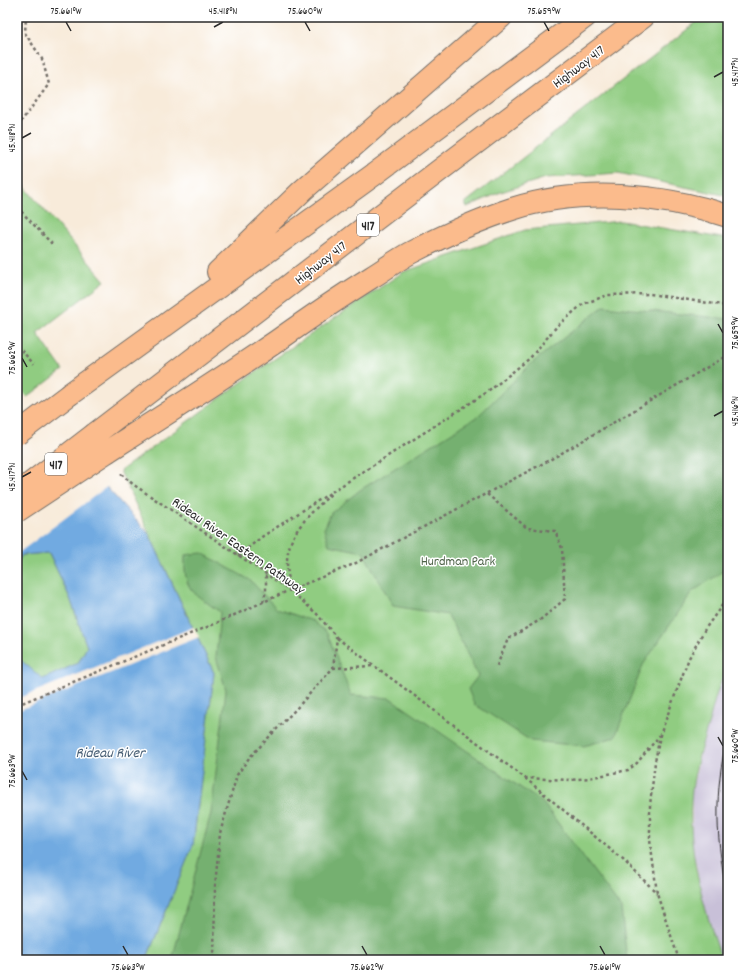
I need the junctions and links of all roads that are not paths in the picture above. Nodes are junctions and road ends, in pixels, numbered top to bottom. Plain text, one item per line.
1 (501, 17) edge
2 (585, 17) edge
3 (643, 17) edge
4 (728, 216) edge
5 (114, 361) junction
6 (17, 434) edge
7 (17, 494) edge
8 (17, 511) edge

1 - 5 highway
2 - 5 highway
3 - 7 highway, Highway 417 / 417, bridge
4 - 8 highway, bridge
5 - 6 highway, bridge

